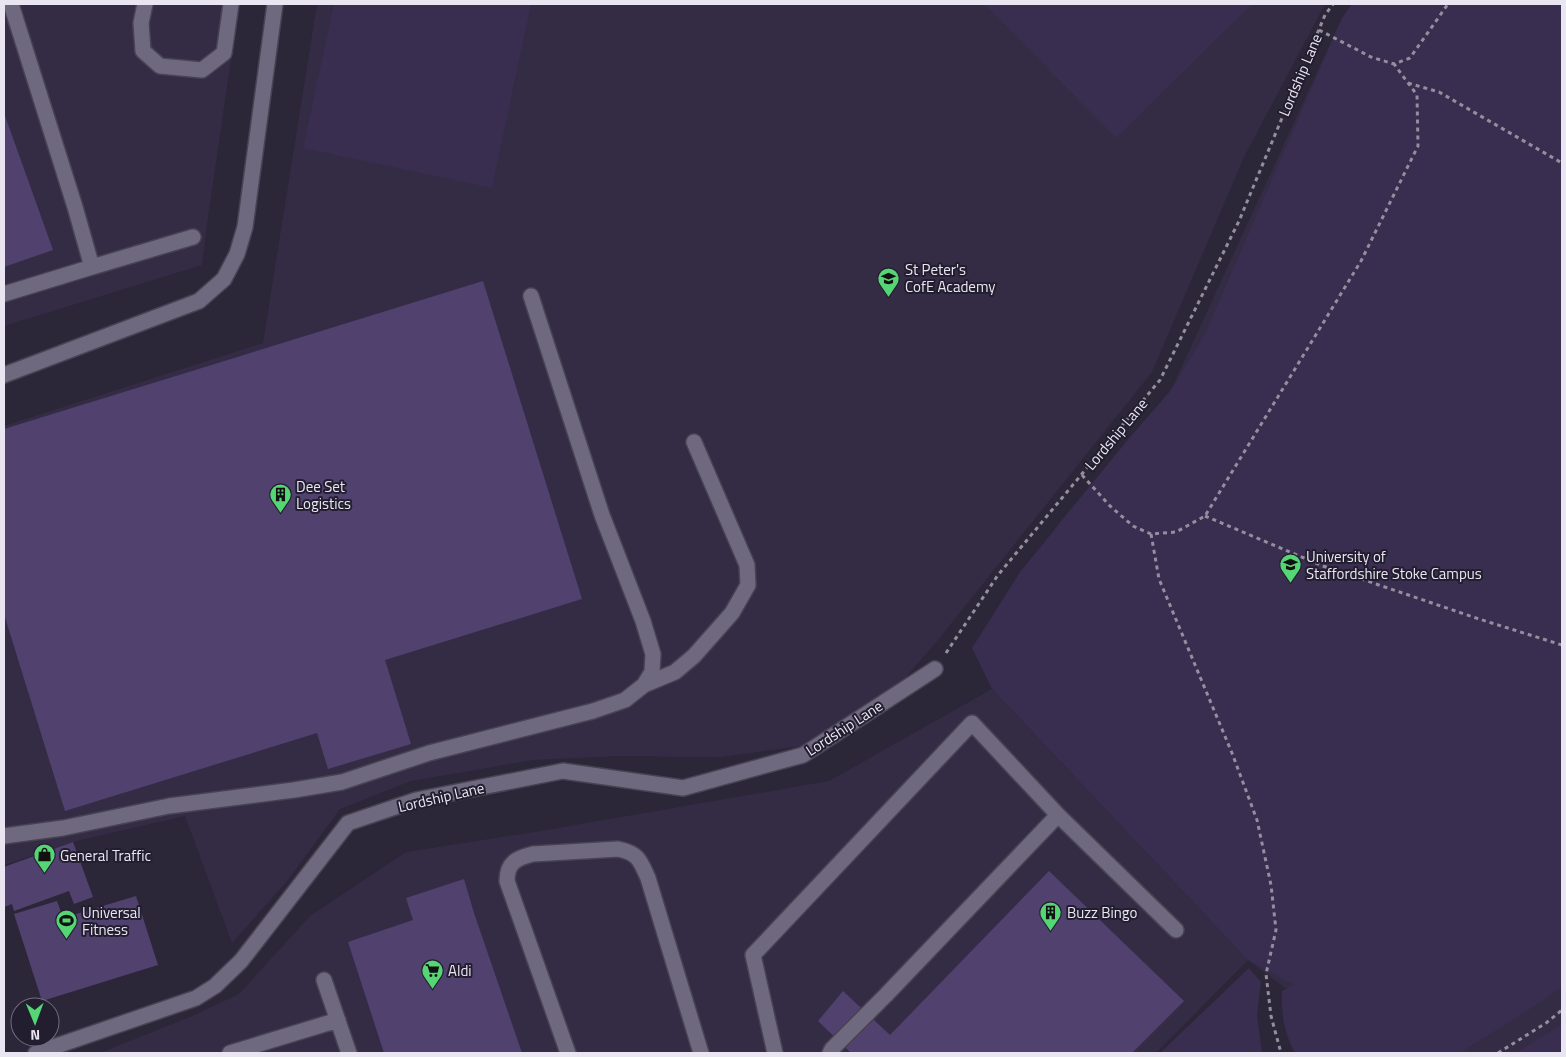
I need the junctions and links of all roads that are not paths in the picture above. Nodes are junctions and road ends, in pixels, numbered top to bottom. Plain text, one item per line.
1 (11, 4) edge
2 (145, 4) edge
3 (231, 4) edge
4 (276, 4) edge
5 (193, 237) dead end
6 (92, 267) junction
7 (4, 294) edge
8 (531, 296) dead end
9 (4, 375) edge
10 (694, 442) dead end
11 (935, 669) road end
12 (644, 686) junction
13 (1058, 815) junction
14 (4, 836) edge
15 (1176, 930) dead end
16 (324, 980) dead end
17 (338, 1020) junction
18 (36, 1053) edge
19 (230, 1053) edge
20 (349, 1053) edge
21 (568, 1053) edge
22 (701, 1053) edge
23 (775, 1053) edge
24 (830, 1053) edge

1 - 6 street
2 - 3 street
4 - 9 street
5 - 6 street
6 - 7 street
8 - 12 street
10 - 12 street
11 - 18 street, Lordship Lane
12 - 14 street
13 - 15 street
13 - 23 street
13 - 24 street
16 - 17 street
17 - 19 street
17 - 20 street
21 - 22 street

